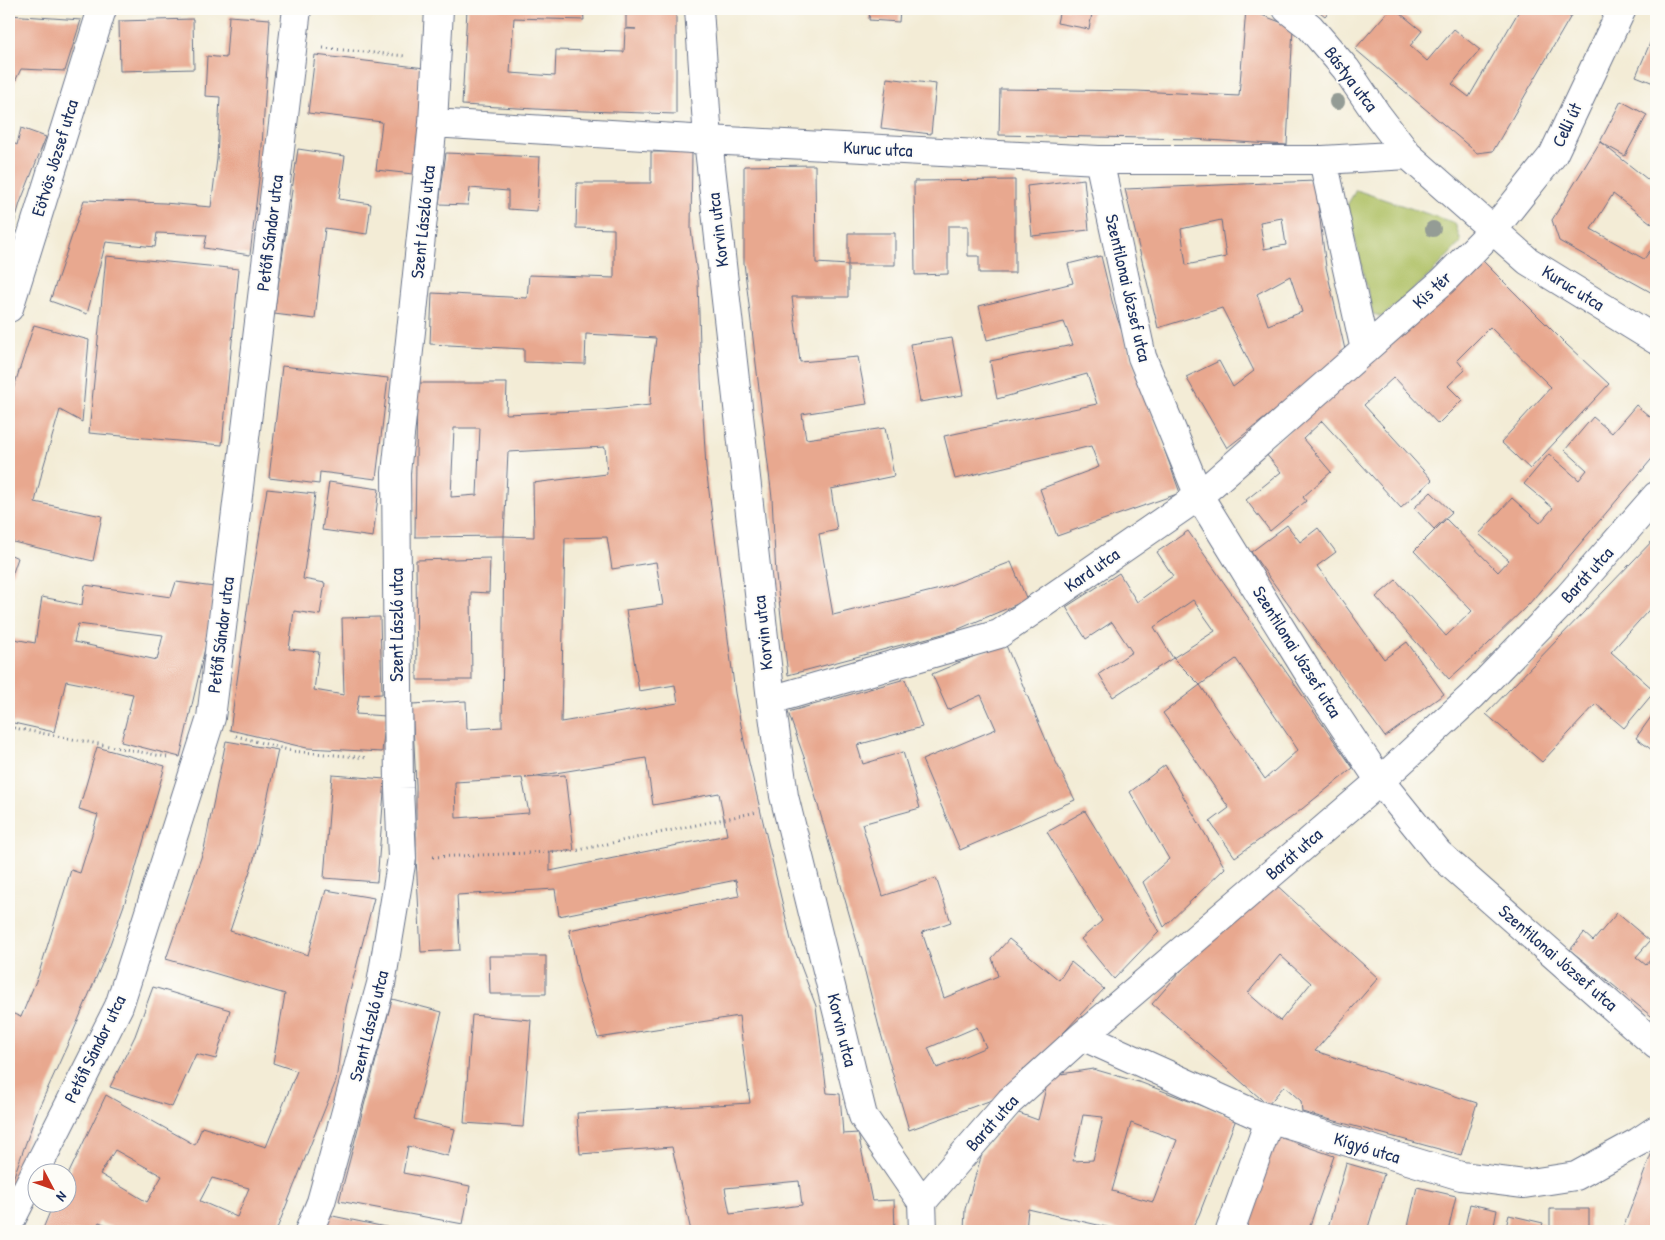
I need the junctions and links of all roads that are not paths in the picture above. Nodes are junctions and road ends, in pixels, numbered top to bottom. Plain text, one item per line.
1 (102, 9) edge
2 (297, 9) edge
3 (440, 9) edge
4 (699, 9) edge
5 (1287, 9) edge
6 (1622, 9) edge
7 (433, 123) junction
8 (708, 140) junction
9 (1408, 155) junction
10 (1099, 160) junction
11 (1323, 160) junction
12 (1494, 230) junction
13 (9, 308) edge
14 (1656, 340) edge
15 (1365, 350) junction
16 (1199, 496) junction
17 (1656, 496) edge
18 (771, 700) junction
19 (1380, 781) junction
20 (1082, 1036) junction
21 (1656, 1044) edge
22 (1270, 1118) junction
23 (1656, 1130) edge
24 (922, 1202) junction
25 (9, 1224) edge
26 (309, 1231) edge
27 (922, 1231) edge
28 (1230, 1231) edge

1 - 13 street, Eötvös József utca
2 - 25 street, Petőfi Sándor utca
3 - 7 street, Szent László utca
4 - 8 street, Korvin utca
5 - 9 street, Bástya utca
6 - 12 street, Celli út
7 - 8 street, Kuruc utca
7 - 26 street, Szent László utca
8 - 10 street, Kuruc utca
8 - 18 street, Korvin utca
9 - 11 street
9 - 12 street
10 - 11 street, Kuruc utca
10 - 16 street, Szentilonai József utca
11 - 15 street
12 - 14 street, Kuruc utca
12 - 15 street, Kis tér
15 - 16 street, Kard utca
16 - 18 street, Kard utca
16 - 19 street, Szentilonai József utca
17 - 19 street, Barát utca
18 - 24 street, Korvin utca
19 - 20 street, Barát utca
19 - 21 street, Szentilonai József utca
20 - 22 street, Kígyó utca
20 - 24 street, Barát utca
22 - 23 street, Kígyó utca
22 - 28 street
24 - 27 street

